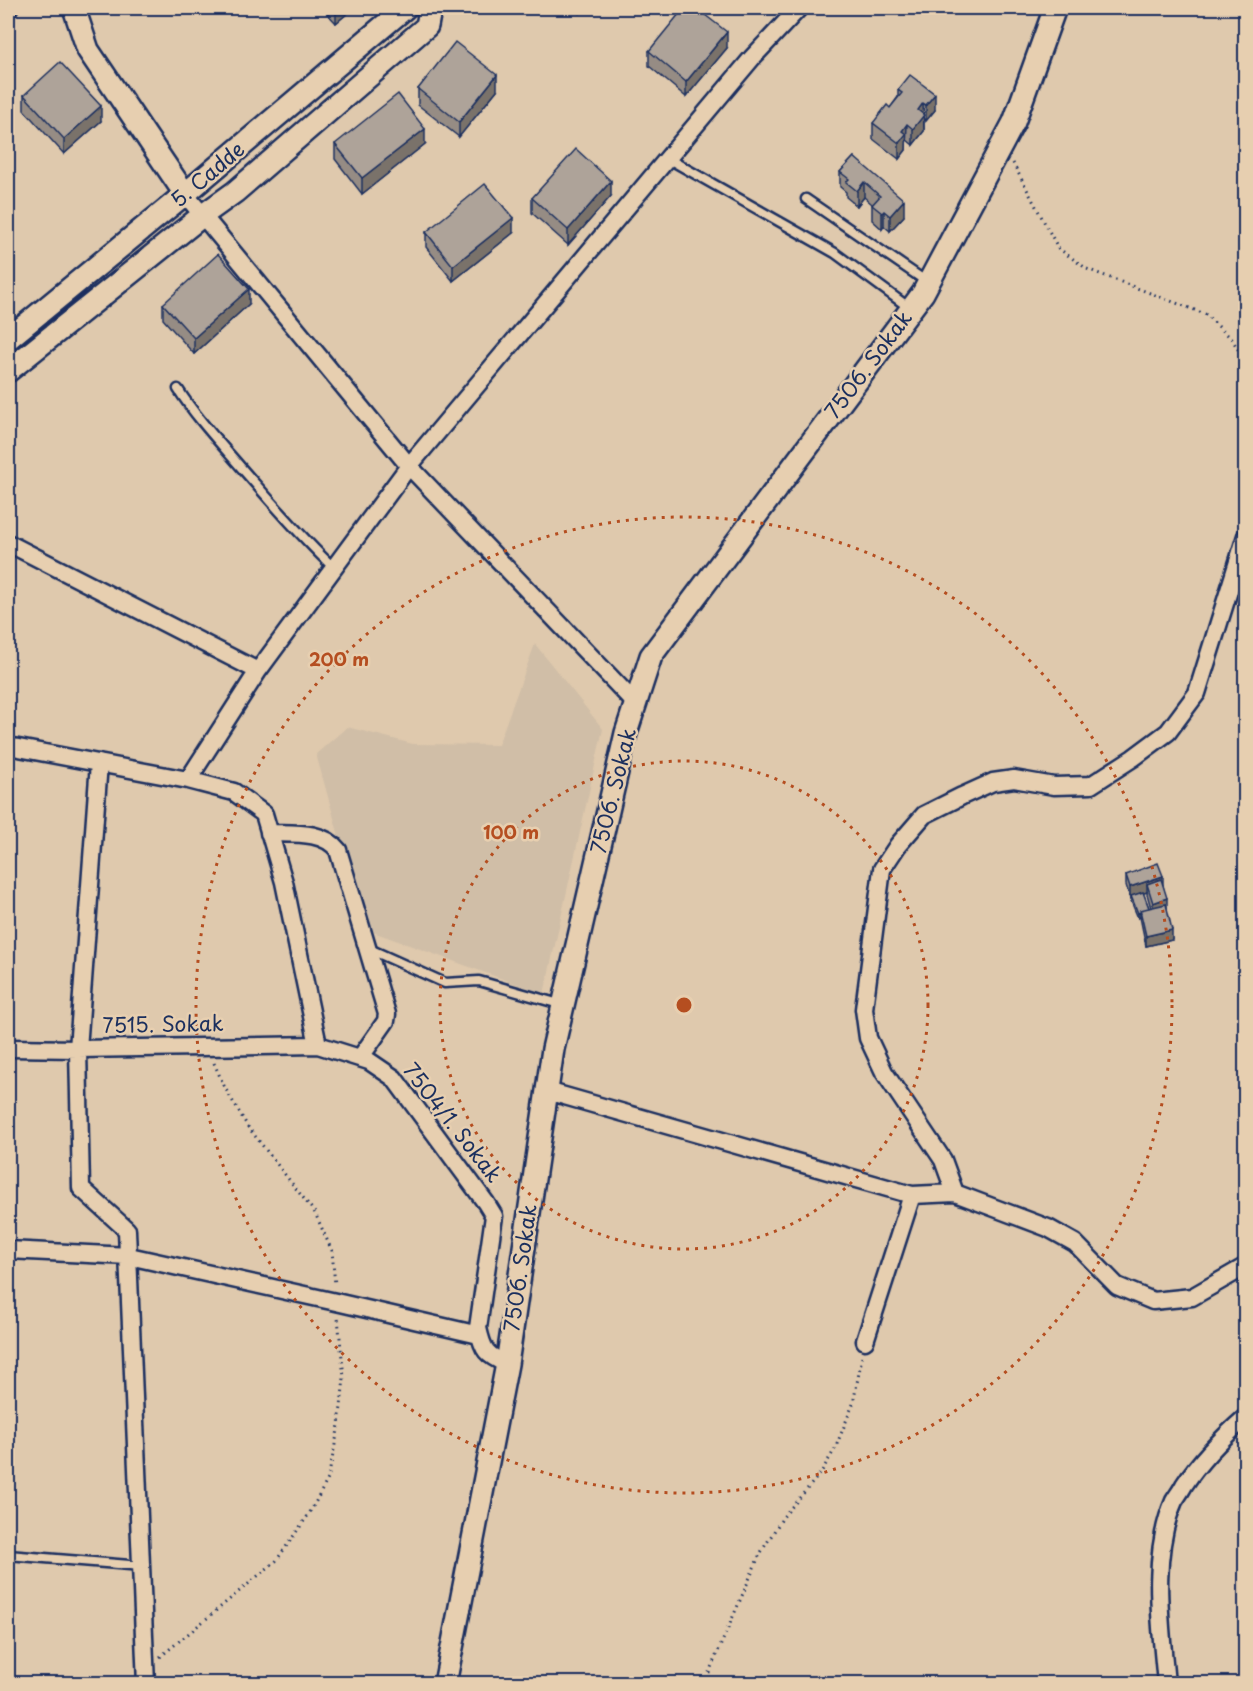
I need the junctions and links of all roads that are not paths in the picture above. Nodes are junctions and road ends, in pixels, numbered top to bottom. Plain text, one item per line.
1 (74, 8) edge
2 (405, 8) edge
3 (428, 8) edge
4 (799, 8) edge
5 (1054, 8) edge
6 (667, 158) junction
7 (185, 194) junction
8 (806, 200) dead end
9 (203, 214) junction
10 (928, 283) junction
11 (911, 309) junction
12 (8, 339) edge
13 (8, 371) edge
14 (178, 389) dead end
15 (409, 466) junction
16 (1245, 536) edge
17 (8, 543) edge
18 (334, 568) junction
19 (258, 671) junction
20 (636, 704) junction
21 (8, 746) edge
22 (99, 763) junction
23 (188, 780) junction
24 (269, 832) junction
25 (367, 948) junction
26 (563, 1005) junction
27 (318, 1045) junction
28 (8, 1048) edge
29 (78, 1049) junction
30 (360, 1058) junction
31 (547, 1091) junction
32 (955, 1194) junction
33 (912, 1195) junction
34 (8, 1250) edge
35 (129, 1256) junction
36 (1244, 1267) edge
37 (479, 1335) junction
38 (865, 1341) road end
39 (507, 1364) junction
40 (1245, 1417) edge
41 (8, 1555) edge
42 (142, 1566) junction
43 (146, 1676) edge
44 (445, 1683) edge
45 (1166, 1683) edge

1 - 7 street
2 - 7 street, 5. Cadde
3 - 9 street
4 - 6 street
5 - 10 street, 7506. Sokak
6 - 11 lane
6 - 15 street
7 - 9 street
7 - 12 street, 5. Cadde
8 - 10 lane
9 - 13 street
9 - 15 street
10 - 11 street, 7506. Sokak
11 - 20 street, 7506. Sokak
14 - 18 lane
15 - 18 street
15 - 20 street
16 - 32 street
17 - 19 street
18 - 19 street
19 - 23 street
20 - 26 street, 7506. Sokak
21 - 22 street
22 - 23 street
22 - 29 street
23 - 24 street
24 - 25 street
24 - 27 street
25 - 26 lane
25 - 30 street
26 - 31 street, 7506. Sokak
27 - 29 street, 7515. Sokak
27 - 30 street, 7504/1. Sokak
28 - 29 street, 7515. Sokak
29 - 35 street
30 - 37 street, 7504/1. Sokak
31 - 33 street
31 - 39 street, 7506. Sokak
32 - 33 street
32 - 36 street
33 - 38 street
34 - 35 street
35 - 37 street
35 - 42 street
37 - 39 street
39 - 44 street, 7506. Sokak
40 - 45 street
41 - 42 lane
42 - 43 street

